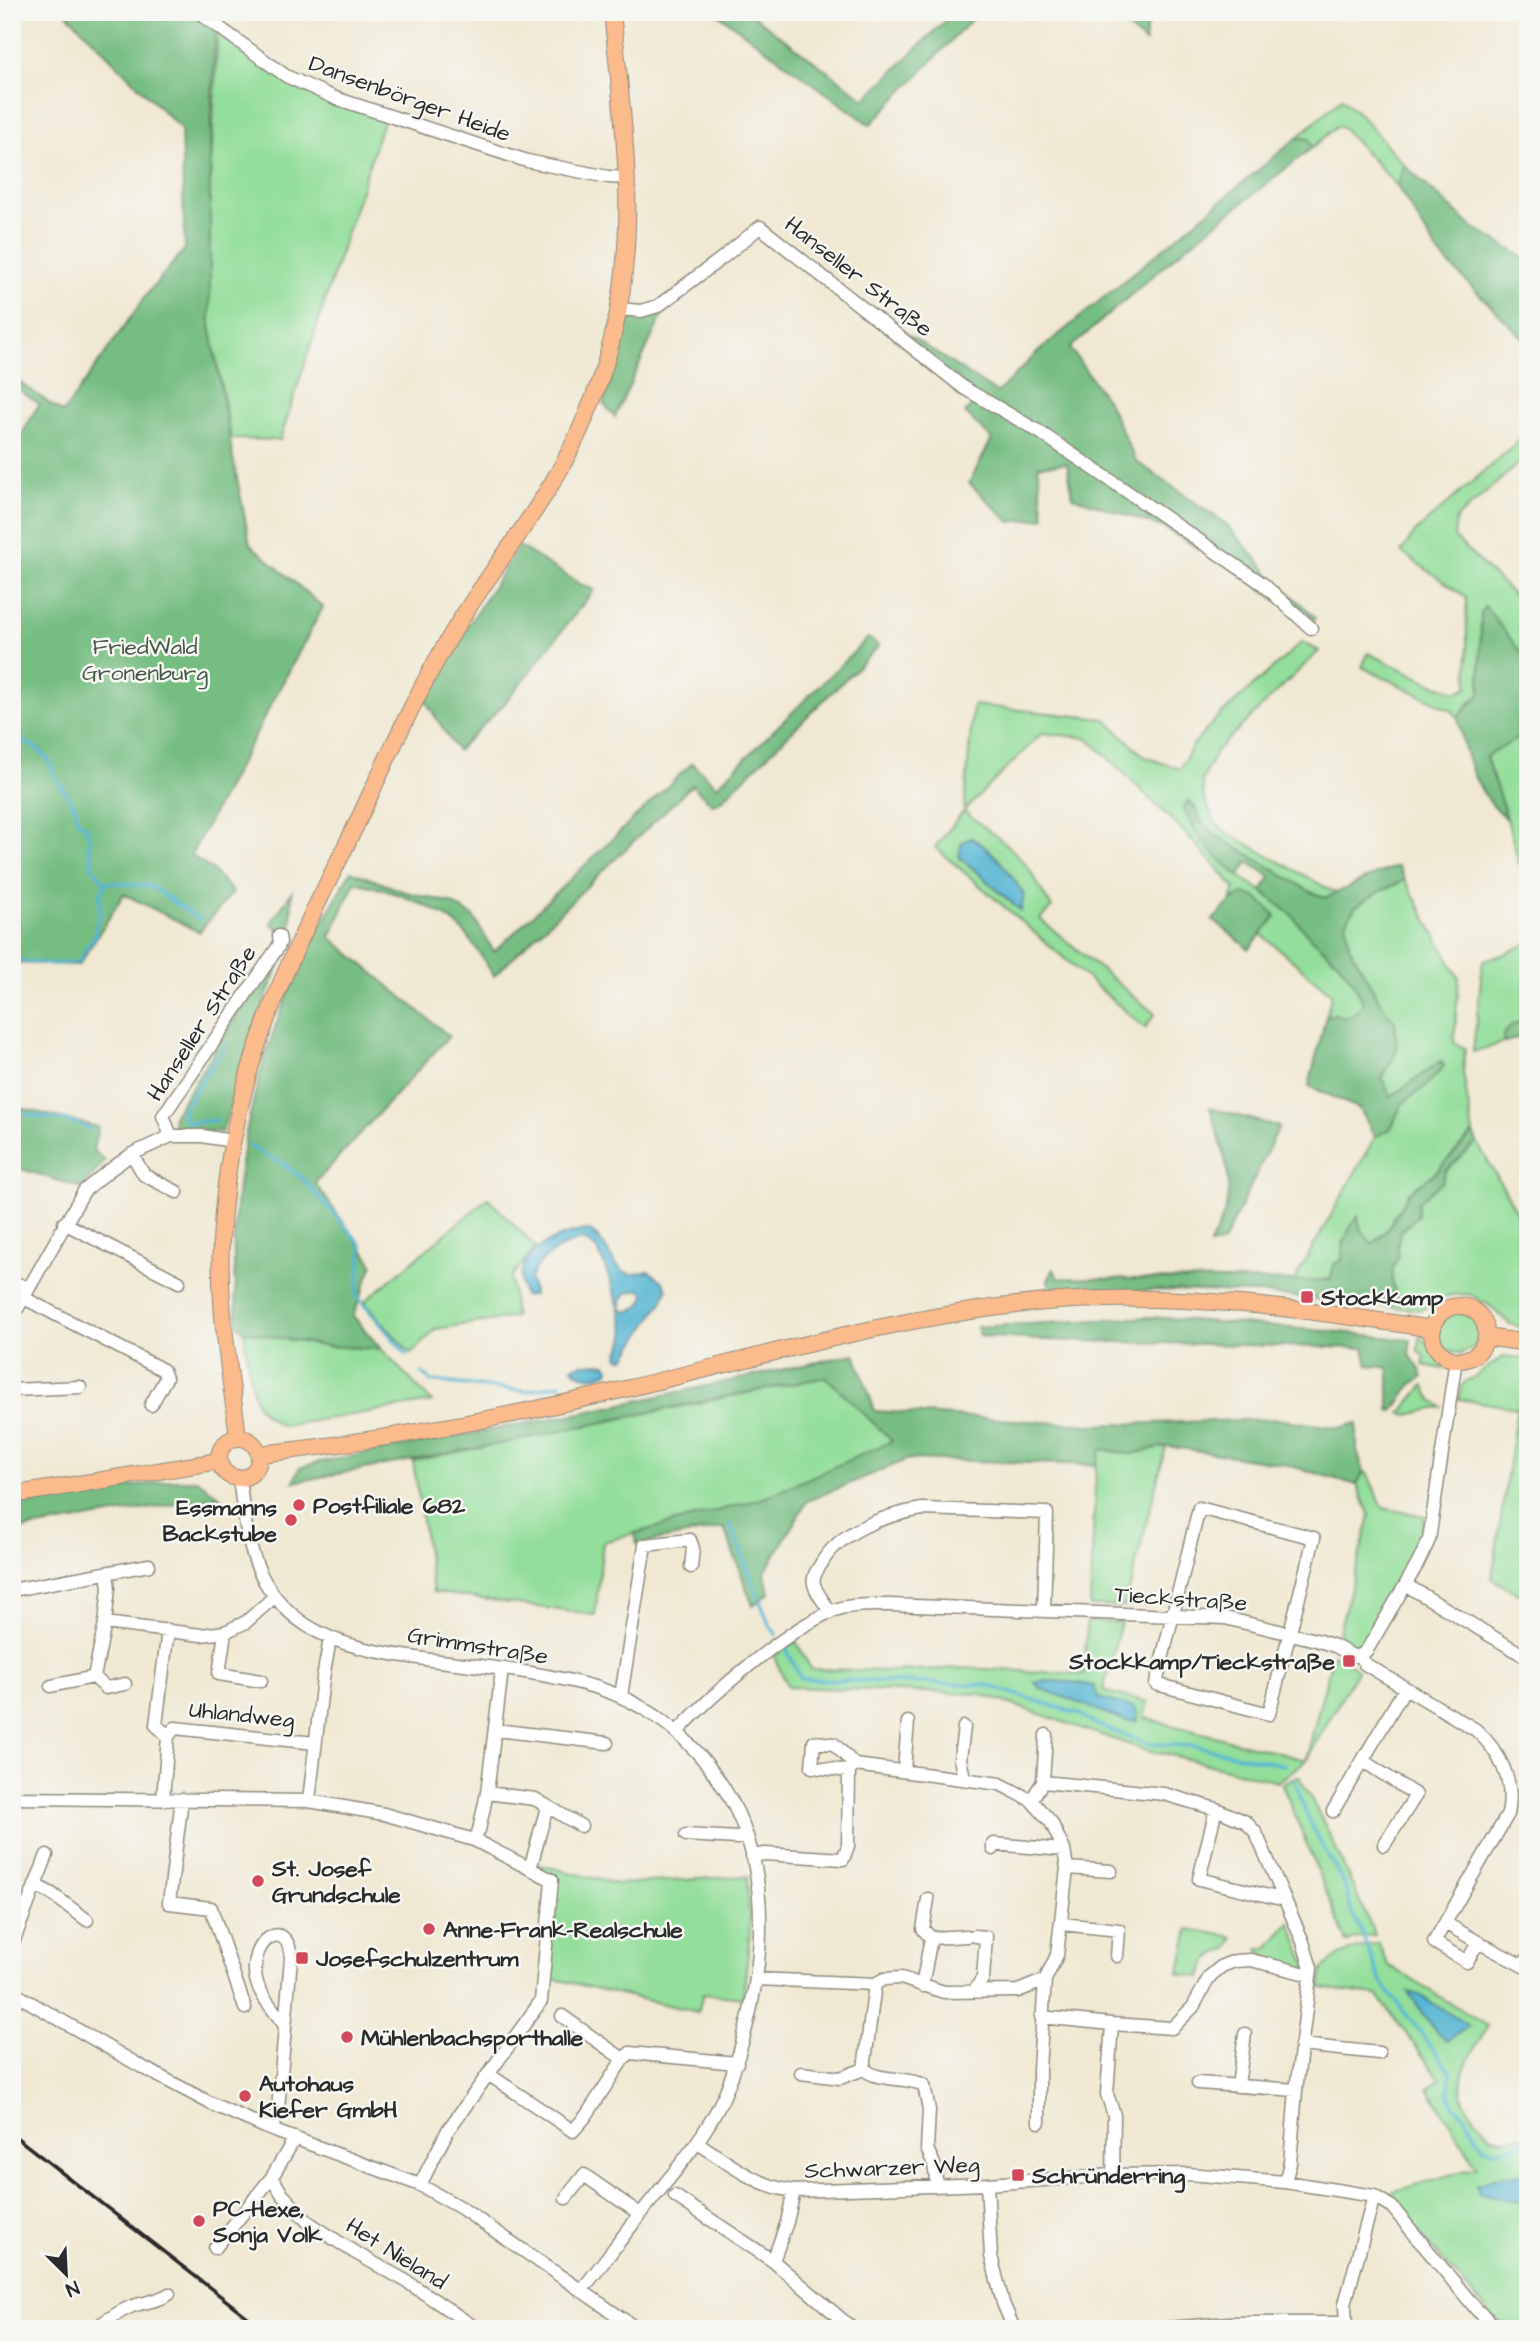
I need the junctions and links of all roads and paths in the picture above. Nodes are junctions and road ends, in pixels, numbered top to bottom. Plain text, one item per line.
1 (198, 12) edge
2 (611, 12) edge
3 (626, 178) junction
4 (619, 309) junction
5 (1311, 628) dead end
6 (279, 936) dead end
7 (171, 1136) junction
8 (232, 1141) junction
9 (132, 1154) junction
10 (177, 1192) dead end
11 (64, 1223) junction
12 (12, 1282) edge
13 (179, 1282) dead end
14 (27, 1293) junction
15 (12, 1318) edge
16 (1433, 1329) junction
17 (1486, 1337) junction
18 (1528, 1343) edge
19 (1456, 1359) junction
20 (80, 1387) dead end
21 (12, 1390) edge
22 (151, 1405) dead end
23 (238, 1437) junction
24 (259, 1454) junction
25 (219, 1461) junction
26 (239, 1478) junction
27 (12, 1495) edge
28 (149, 1565) dead end
29 (691, 1567) dead end
30 (107, 1574) junction
31 (1406, 1585) junction
32 (12, 1590) edge
33 (274, 1597) junction
34 (1044, 1611) junction
35 (830, 1612) junction
36 (1171, 1616) junction
37 (105, 1623) junction
38 (168, 1630) junction
39 (225, 1632) junction
40 (1291, 1634) junction
41 (330, 1639) junction
42 (1360, 1656) junction
43 (1528, 1658) edge
44 (502, 1670) junction
45 (94, 1677) junction
46 (261, 1681) dead end
47 (125, 1685) dead end
48 (51, 1686) dead end
49 (1405, 1688) junction
50 (621, 1696) junction
51 (908, 1722) dead end
52 (964, 1727) dead end
53 (496, 1730) junction
54 (677, 1732) junction
55 (1046, 1735) dead end
56 (168, 1736) junction
57 (315, 1743) junction
58 (607, 1743) dead end
59 (1363, 1761) junction
60 (904, 1770) junction
61 (964, 1778) junction
62 (1043, 1782) junction
63 (487, 1793) junction
64 (12, 1798) edge
65 (163, 1799) junction
66 (181, 1799) junction
67 (1031, 1800) junction
68 (309, 1801) junction
69 (548, 1807) junction
70 (1216, 1809) junction
71 (1333, 1811) dead end
72 (581, 1826) dead end
73 (686, 1835) dead end
74 (747, 1836) junction
75 (474, 1840) junction
76 (1384, 1845) dead end
77 (993, 1850) dead end
78 (1064, 1850) junction
79 (47, 1855) dead end
80 (752, 1856) junction
81 (1067, 1868) junction
82 (530, 1869) junction
83 (1111, 1871) dead end
84 (35, 1885) junction
85 (928, 1899) dead end
86 (1285, 1900) junction
87 (88, 1920) dead end
88 (1445, 1923) junction
89 (1062, 1924) junction
90 (931, 1938) junction
91 (1478, 1942) junction
92 (12, 1945) edge
93 (1116, 1956) dead end
94 (1525, 1962) edge
95 (1310, 1975) junction
96 (756, 1979) junction
97 (1045, 1980) junction
98 (875, 1983) junction
99 (922, 1986) junction
100 (12, 1992) edge
101 (974, 1992) junction
102 (245, 2008) dead end
103 (562, 2016) dead end
104 (1041, 2017) junction
105 (1112, 2024) junction
106 (285, 2026) junction
107 (1245, 2034) dead end
108 (1301, 2045) junction
109 (1379, 2053) dead end
110 (623, 2059) junction
111 (737, 2063) junction
112 (864, 2069) junction
113 (801, 2073) dead end
114 (488, 2074) junction
115 (1198, 2083) dead end
116 (1238, 2086) junction
117 (1296, 2090) junction
118 (1039, 2122) dead end
119 (272, 2130) junction
120 (295, 2138) junction
121 (698, 2143) junction
122 (1113, 2175) junction
123 (272, 2178) junction
124 (1285, 2182) junction
125 (987, 2184) junction
126 (420, 2185) junction
127 (937, 2186) junction
128 (794, 2191) junction
129 (675, 2196) dead end
130 (1374, 2196) junction
131 (566, 2198) dead end
132 (640, 2214) junction
133 (215, 2248) dead end
134 (773, 2261) junction
135 (581, 2291) junction
136 (169, 2294) dead end
137 (1345, 2326) edge
138 (1496, 2327) edge
139 (94, 2329) edge
140 (477, 2329) edge
141 (637, 2329) edge
142 (853, 2329) edge
143 (1014, 2329) edge
144 (1156, 2329) edge

1 - 3 street, Dansenbörger Heide
2 - 3 main road
3 - 4 main road
4 - 5 street, Hanseller Straße
4 - 8 main road
6 - 7 street, Hanseller Straße
7 - 8 street, Hanseller Straße
7 - 9 street, Hanseller Straße
8 - 23 main road
9 - 10 street
9 - 11 street, Hanseller Straße
11 - 13 street
11 - 14 street, Hanseller Straße
12 - 14 street
14 - 15 street, Hanseller Straße
14 - 22 street
16 - 17 main road
16 - 19 main road
16 - 24 main road
17 - 18 main road
17 - 19 main road
19 - 31 street
20 - 21 street
23 - 24 main road
23 - 25 main road
24 - 26 main road
25 - 26 main road
25 - 27 main road
26 - 33 street, Grimmstraße
28 - 30 street
29 - 50 street
30 - 32 street
30 - 37 street
31 - 42 street
31 - 43 street
33 - 39 street
33 - 41 street, Grimmstraße
34 - 35 street, Tieckstraße
34 - 35 street
34 - 36 street, Tieckstraße
35 - 54 street, Tieckstraße
36 - 40 street, Tieckstraße
36 - 40 street
36 - 40 street
37 - 38 street
37 - 45 street
38 - 39 street
38 - 56 street
39 - 46 street
40 - 42 street, Tieckstraße
41 - 44 street, Grimmstraße
41 - 57 street, Uhlandweg
42 - 49 street, Tieckstraße
44 - 50 street, Grimmstraße
44 - 53 street
45 - 47 street
45 - 48 street
49 - 59 street
49 - 88 street, Tieckstraße
50 - 54 street, Grimmstraße
51 - 60 street
52 - 61 street
53 - 58 street
53 - 63 street
54 - 74 street, Grimmstraße
55 - 62 street
56 - 57 street, Uhlandweg
56 - 65 street
57 - 68 street, Uhlandweg
59 - 71 street
59 - 76 street
60 - 61 street
60 - 80 street
61 - 67 street
62 - 67 street
62 - 70 street
63 - 69 street
63 - 75 street
64 - 65 street
65 - 66 street
66 - 68 street
66 - 102 street
67 - 78 street
68 - 75 street
69 - 72 street
69 - 82 street
70 - 86 street
70 - 86 street
73 - 74 street
74 - 80 street, Grimmstraße
75 - 82 street
77 - 78 street
78 - 81 street
79 - 84 street
80 - 96 street, Grimmstraße
81 - 83 street
81 - 89 street
82 - 114 street
84 - 87 street
84 - 92 street
85 - 90 street
86 - 95 street
88 - 91 street
88 - 91 street
89 - 93 street
89 - 97 street
90 - 99 street
90 - 101 street
91 - 94 street
95 - 105 street
95 - 108 street
96 - 98 street
96 - 111 street, Grimmstraße
97 - 101 street
97 - 104 street
98 - 99 street
98 - 112 street
99 - 101 street
100 - 119 street
103 - 110 street
104 - 105 street
104 - 118 street
105 - 122 street
106 - 106 street
106 - 119 street
107 - 116 street
108 - 109 street
108 - 117 street
110 - 111 street
110 - 114 street
111 - 121 street, Grimmstraße
112 - 113 street
112 - 127 street
114 - 126 street
115 - 116 street
116 - 117 street
117 - 124 street
119 - 120 street
120 - 123 street
120 - 126 street
121 - 128 street, Schwarzer Weg
121 - 132 street, Grimmstraße
122 - 124 street, Schwarzer Weg
122 - 125 street, Schwarzer Weg
123 - 133 street
123 - 140 street, Het Nieland
124 - 130 street, Schwarzer Weg
125 - 127 street, Schwarzer Weg
125 - 143 street
126 - 135 street
127 - 128 street, Schwarzer Weg
128 - 134 street
129 - 134 street
130 - 137 street
130 - 138 street
131 - 132 street
132 - 135 street, Grimmstraße
134 - 142 street
135 - 141 street
136 - 139 street
137 - 144 street

